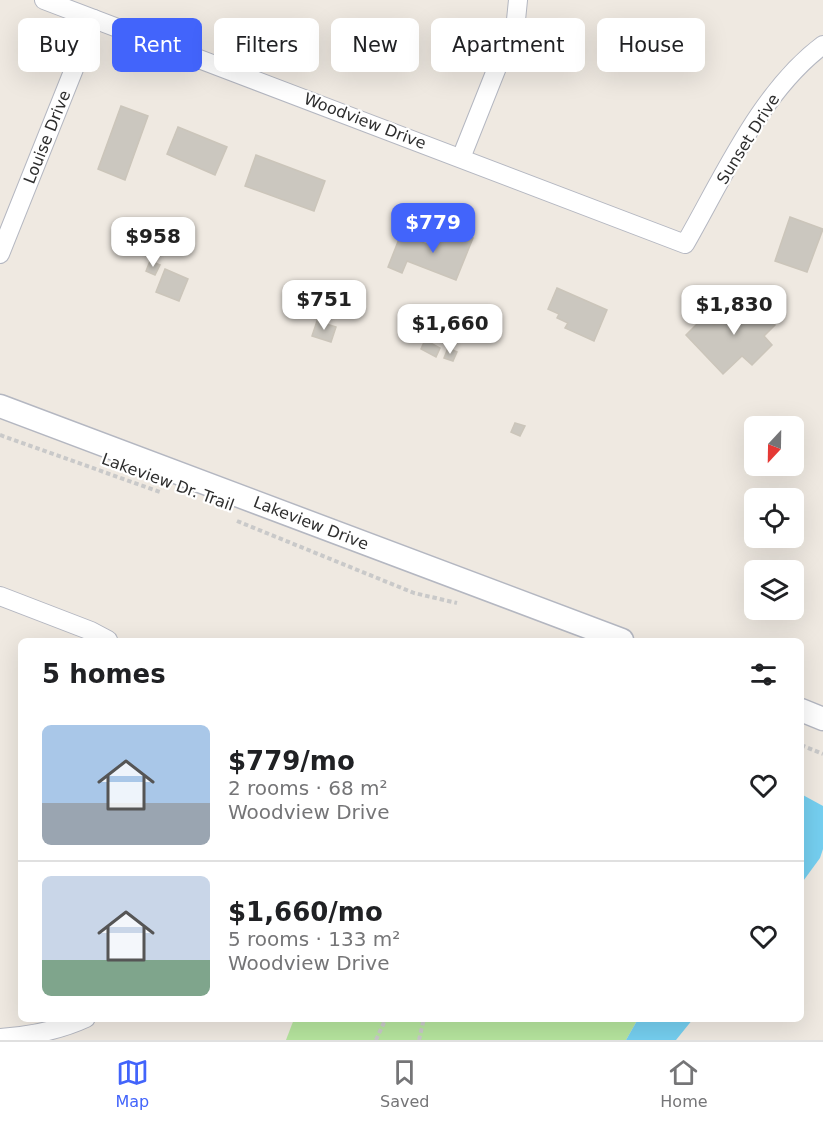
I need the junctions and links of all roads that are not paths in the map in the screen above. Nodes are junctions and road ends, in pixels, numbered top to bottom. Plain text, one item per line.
1 (44, 0) edge
2 (518, 0) edge
3 (91, 18) edge
4 (100, 21) edge
5 (823, 45) edge
6 (73, 72) edge
7 (461, 158) junction
8 (685, 244) joint
9 (0, 254) edge
10 (0, 406) edge
11 (0, 596) edge
12 (104, 638) edge
13 (617, 638) edge
14 (804, 711) edge
15 (823, 719) edge
16 (78, 1022) edge
17 (0, 1038) edge

1 - 3 street, Woodview Drive
2 - 7 street
4 - 7 street, Woodview Drive
5 - 8 street, Sunset Drive
6 - 9 street, Louise Drive
7 - 8 street, Woodview Drive
10 - 13 street, Lakeview Drive
11 - 12 street
14 - 15 street
16 - 17 street

